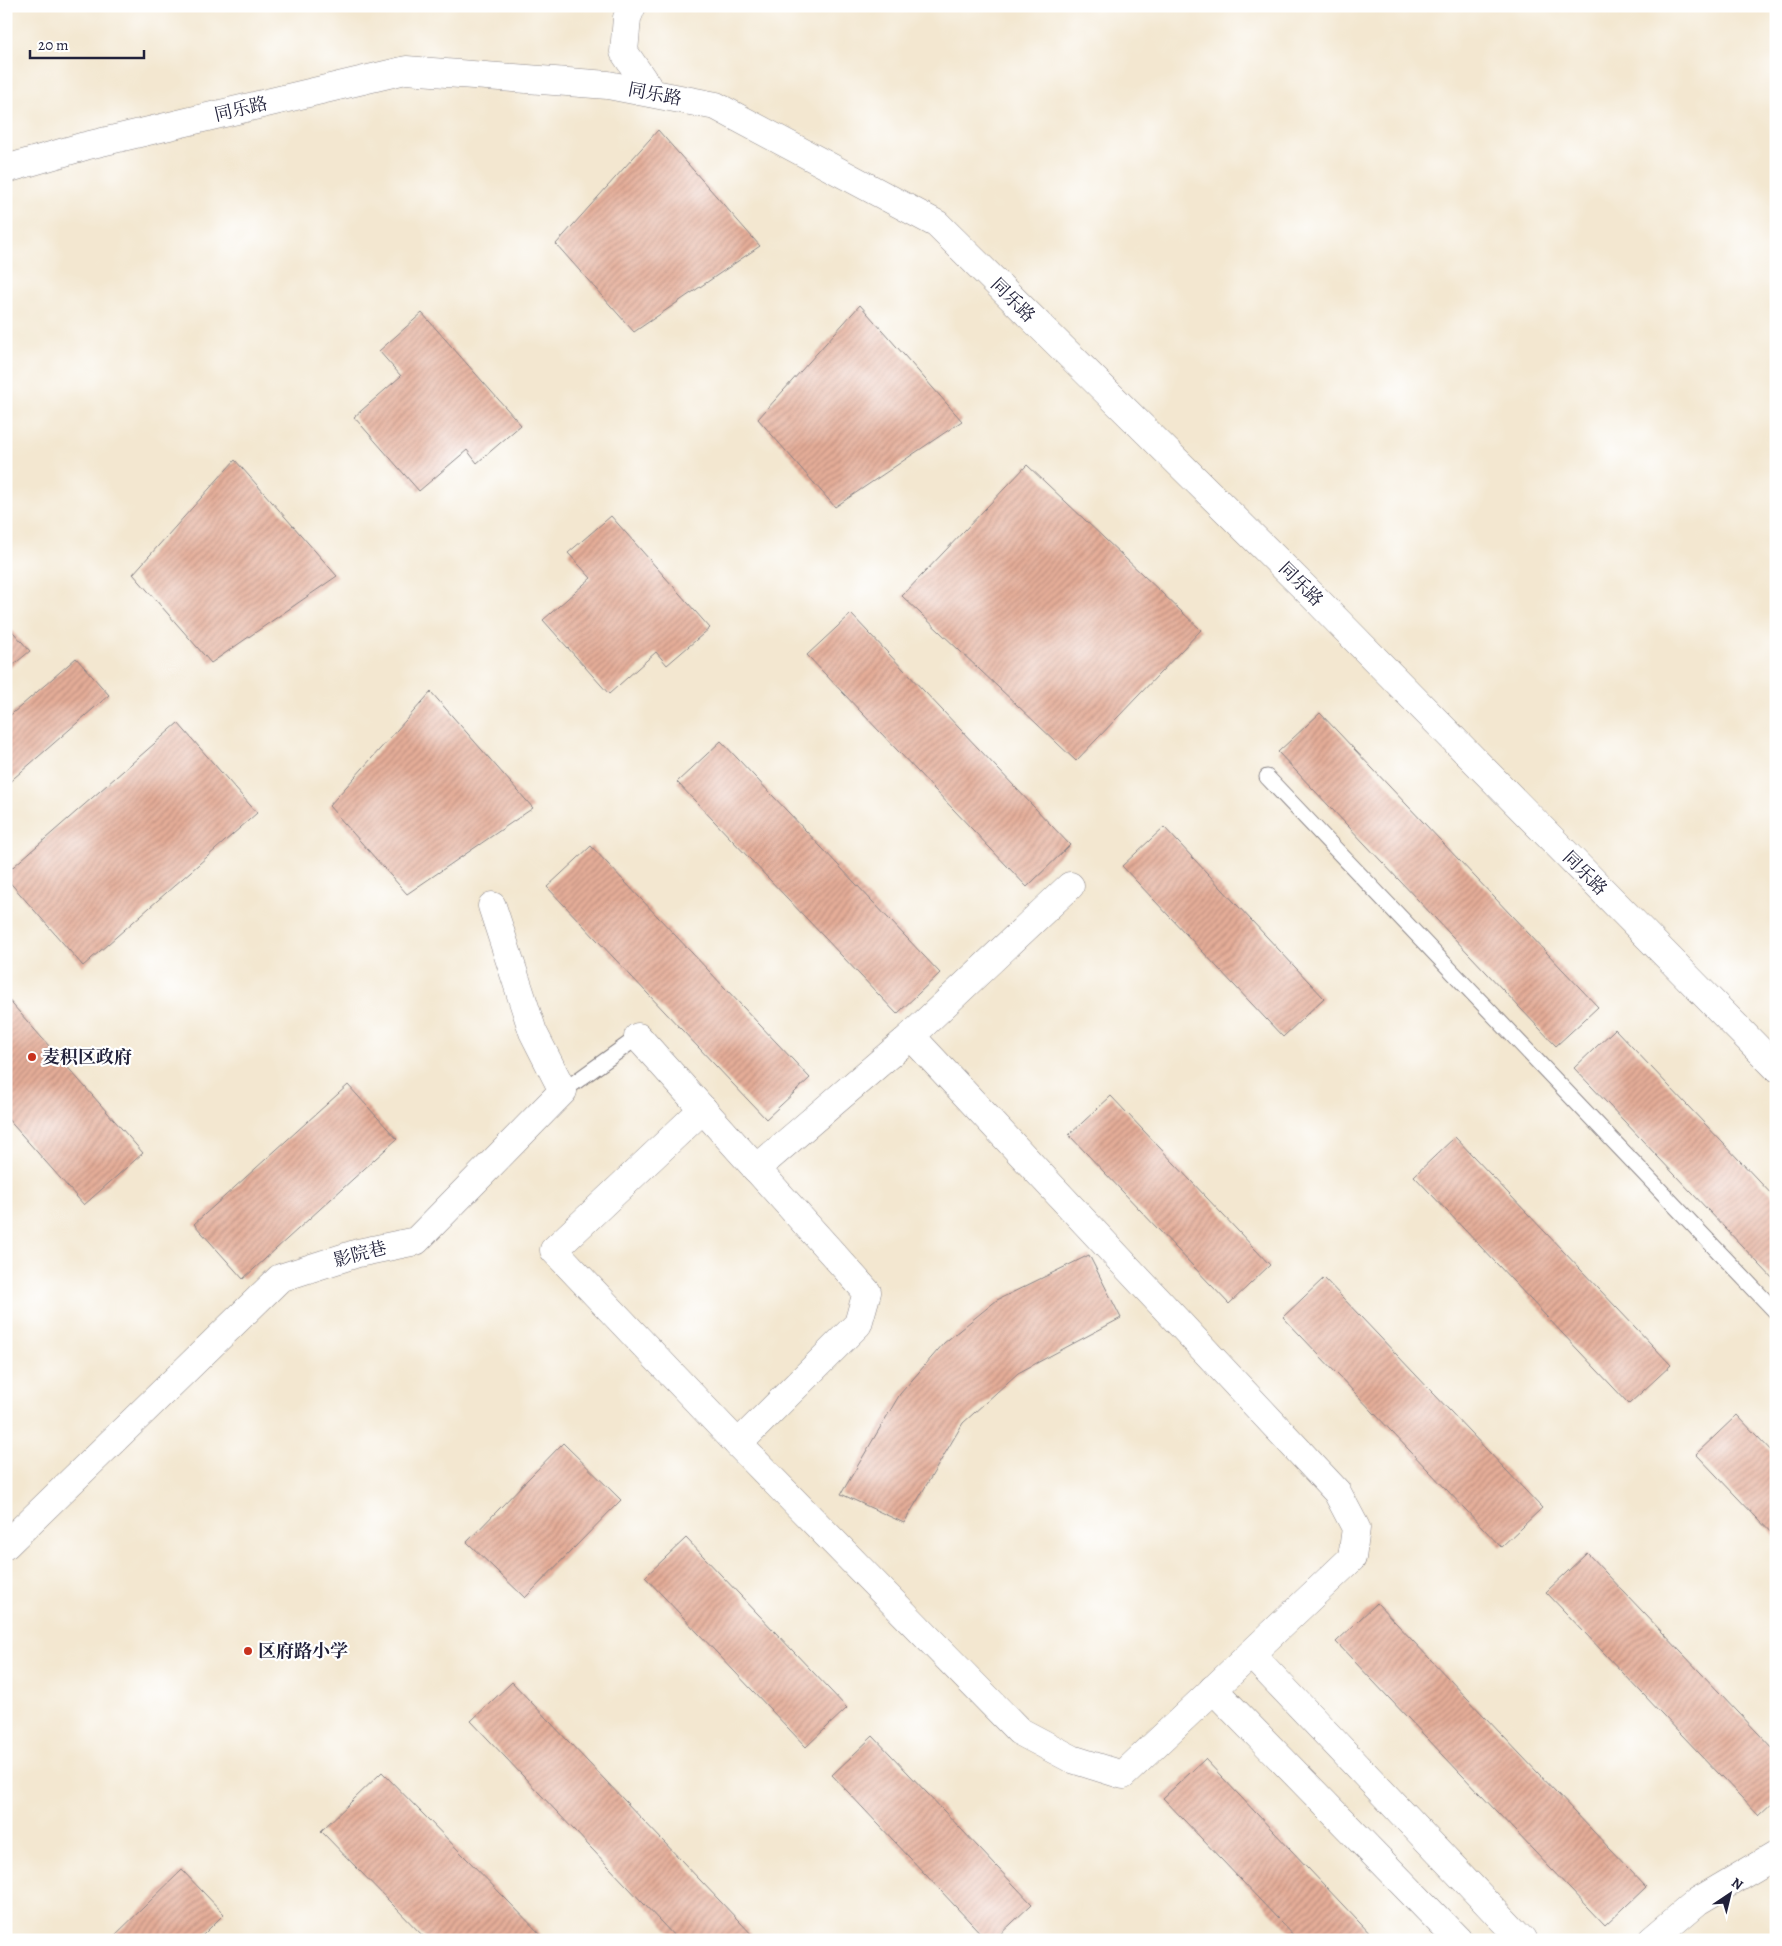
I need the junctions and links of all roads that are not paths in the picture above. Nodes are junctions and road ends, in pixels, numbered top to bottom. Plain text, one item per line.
1 (632, 6) edge
2 (652, 93) junction
3 (6, 169) edge
4 (1267, 777) dead end
5 (1070, 886) dead end
6 (492, 906) dead end
7 (911, 1036) junction
8 (638, 1037) joint
9 (1776, 1067) edge
10 (563, 1091) junction
11 (703, 1109) junction
12 (756, 1169) junction
13 (1776, 1312) edge
14 (738, 1444) junction
15 (6, 1544) edge
16 (1251, 1654) junction
17 (1213, 1689) junction
18 (1776, 1855) edge
19 (1458, 1940) edge
20 (1522, 1940) edge
21 (1652, 1940) edge

1 - 2 street
2 - 3 street, 同乐路
2 - 9 street, 同乐路
4 - 13 lane
5 - 7 street
6 - 10 street
7 - 12 street
7 - 16 street
8 - 10 lane
8 - 11 street
10 - 15 street, 影院巷
11 - 12 street
11 - 14 street
12 - 14 street
14 - 17 street
16 - 17 street
16 - 20 street
17 - 19 street
18 - 21 street

